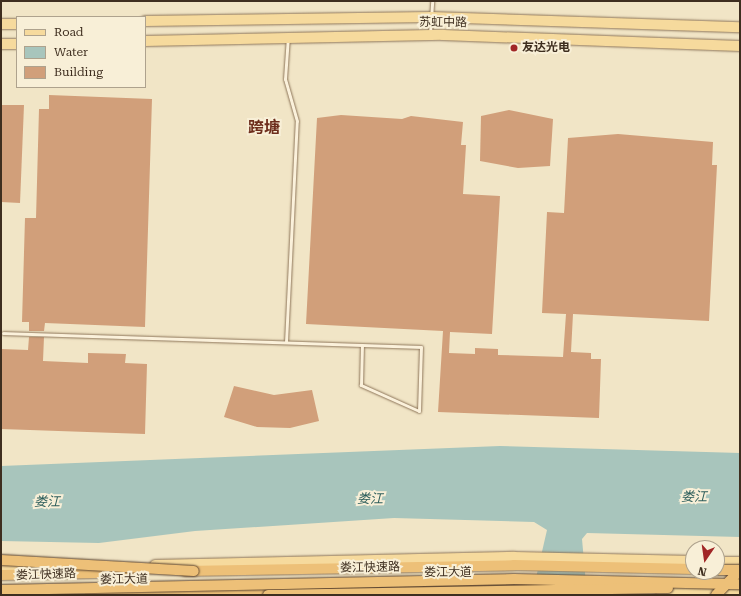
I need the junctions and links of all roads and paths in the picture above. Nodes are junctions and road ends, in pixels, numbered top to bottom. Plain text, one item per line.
1 (432, 1) edge
2 (431, 17) junction
3 (146, 21) edge
4 (1, 24) edge
5 (16, 24) edge
6 (740, 27) edge
7 (430, 35) junction
8 (288, 38) junction
9 (146, 41) edge
10 (1, 44) edge
11 (16, 44) edge
12 (740, 46) edge
13 (3, 333) dead end
14 (286, 342) junction
15 (362, 345) junction
16 (1, 560) edge
17 (685, 561) edge
18 (725, 562) edge
19 (740, 562) edge
20 (1, 568) edge
21 (685, 569) edge
22 (725, 570) edge
23 (740, 570) edge
24 (194, 571) junction
25 (1, 575) edge
26 (725, 584) junction
27 (740, 584) edge
28 (1, 590) edge
29 (740, 591) edge
30 (90, 594) junction
31 (268, 594) edge
32 (37, 595) edge
33 (716, 595) edge

1 - 2 lane
2 - 3 main road, 苏虹中路
2 - 6 main road, 苏虹中路
2 - 7 lane
4 - 5 main road
7 - 8 main road, 苏虹中路
7 - 12 main road, 苏虹中路
8 - 9 main road, 苏虹中路
8 - 14 lane
10 - 11 main road
13 - 14 lane
14 - 15 lane
15 - 15 lane
16 - 24 highway, bridge
17 - 20 main road, 娄江大道
18 - 19 main road
21 - 24 highway, 娄江快速路
22 - 23 highway, bridge
23 - 33 highway, bridge
24 - 25 highway, 娄江快速路, bridge
26 - 27 highway, 娄江快速路, bridge
26 - 28 highway, 娄江快速路, bridge
26 - 31 highway, bridge
29 - 30 main road, 娄江大道, bridge
30 - 31 highway
30 - 32 main road, 娄江大道

